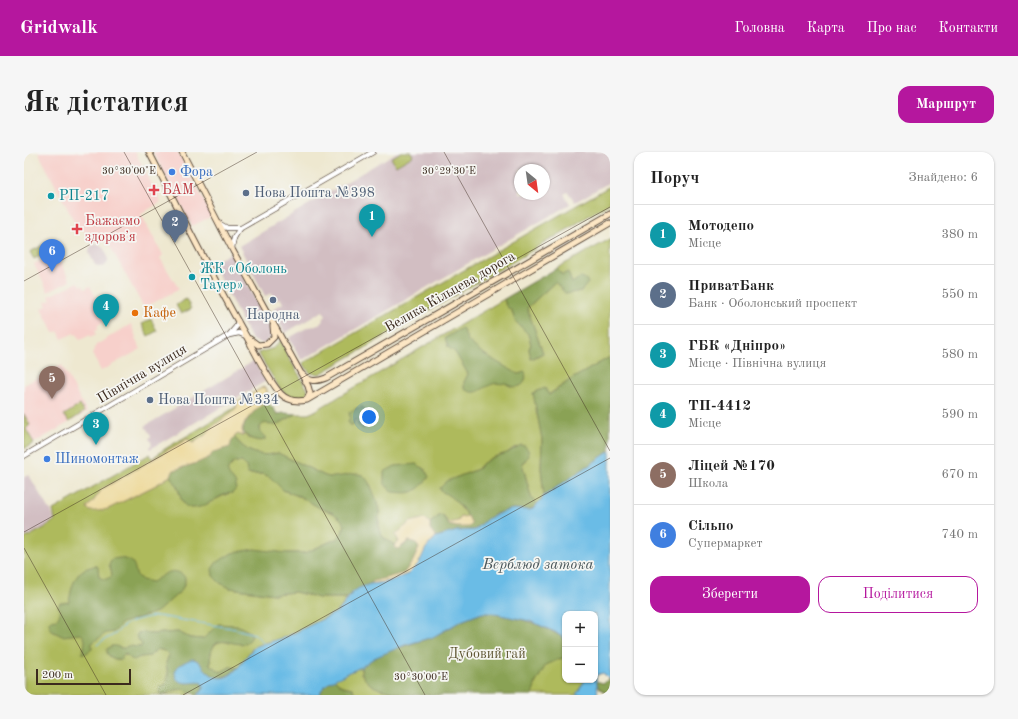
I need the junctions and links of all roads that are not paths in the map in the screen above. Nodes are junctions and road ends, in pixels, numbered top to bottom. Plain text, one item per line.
1 (149, 152) edge
2 (182, 152) edge
3 (373, 152) edge
4 (610, 214) edge
5 (219, 223) junction
6 (610, 223) edge
7 (241, 228) junction
8 (232, 249) junction
9 (238, 321) junction
10 (272, 321) junction
11 (229, 334) junction
12 (246, 336) junction
13 (302, 374) junction
14 (307, 400) junction
15 (24, 456) edge

1 - 9 main road
2 - 5 main road
3 - 7 street
4 - 13 main road, Велика Кільцева дорога
5 - 7 street
5 - 8 main road
6 - 14 main road, Велика Кільцева дорога
7 - 8 street
8 - 10 main road
9 - 11 street, Північна вулиця
9 - 12 main road
10 - 12 main road
10 - 13 main road
11 - 12 street
11 - 15 street, Північна вулиця
12 - 14 main road
13 - 14 main road

